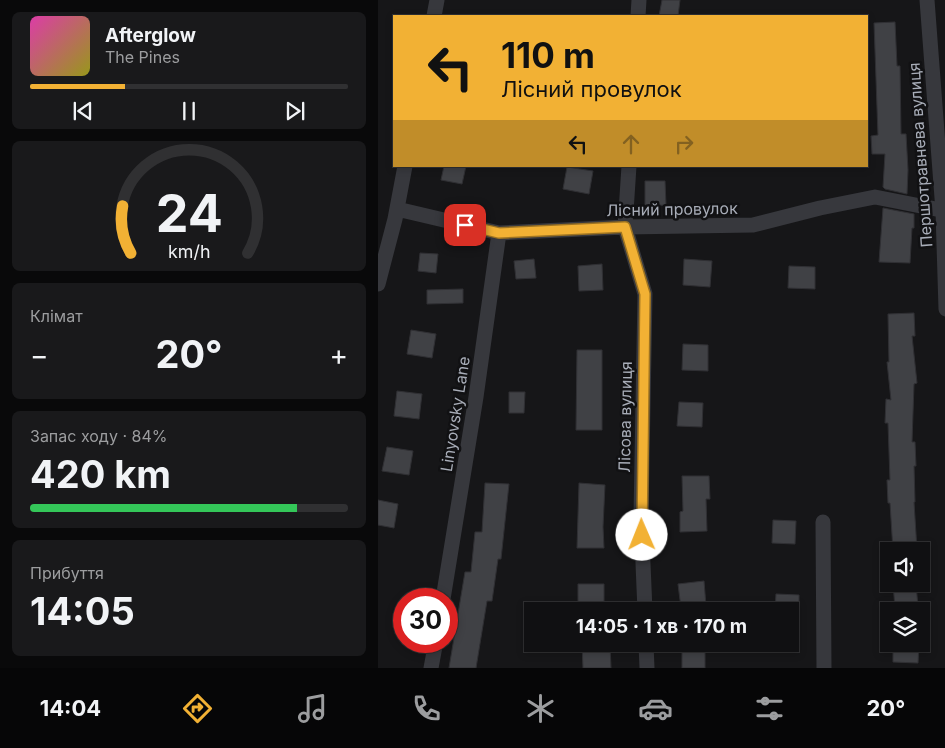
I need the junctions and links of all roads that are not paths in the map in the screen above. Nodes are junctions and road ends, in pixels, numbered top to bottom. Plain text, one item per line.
1 (437, 0) edge
2 (640, 0) edge
3 (927, 0) edge
4 (434, 15) edge
5 (638, 15) edge
6 (405, 167) edge
7 (629, 167) edge
8 (397, 209) junction
9 (944, 211) edge
10 (625, 227) junction
11 (499, 233) junction
12 (378, 284) edge
13 (946, 309) edge
14 (823, 522) dead end
15 (445, 588) edge
16 (645, 602) edge
17 (646, 652) edge
18 (434, 653) edge
19 (431, 668) edge
20 (647, 668) edge
21 (824, 668) edge

1 - 4 street
2 - 5 street
3 - 9 street, Першотравнева вулиця
6 - 8 street
7 - 10 street
8 - 11 street, Лісний провулок
8 - 12 street
9 - 10 street, Лісний провулок
9 - 13 street, Першотравнева вулиця
10 - 11 street, Лісний провулок
10 - 16 street, Лісова вулиця
11 - 15 street, Linyovsky Lane
14 - 21 street
17 - 20 street
18 - 19 street

